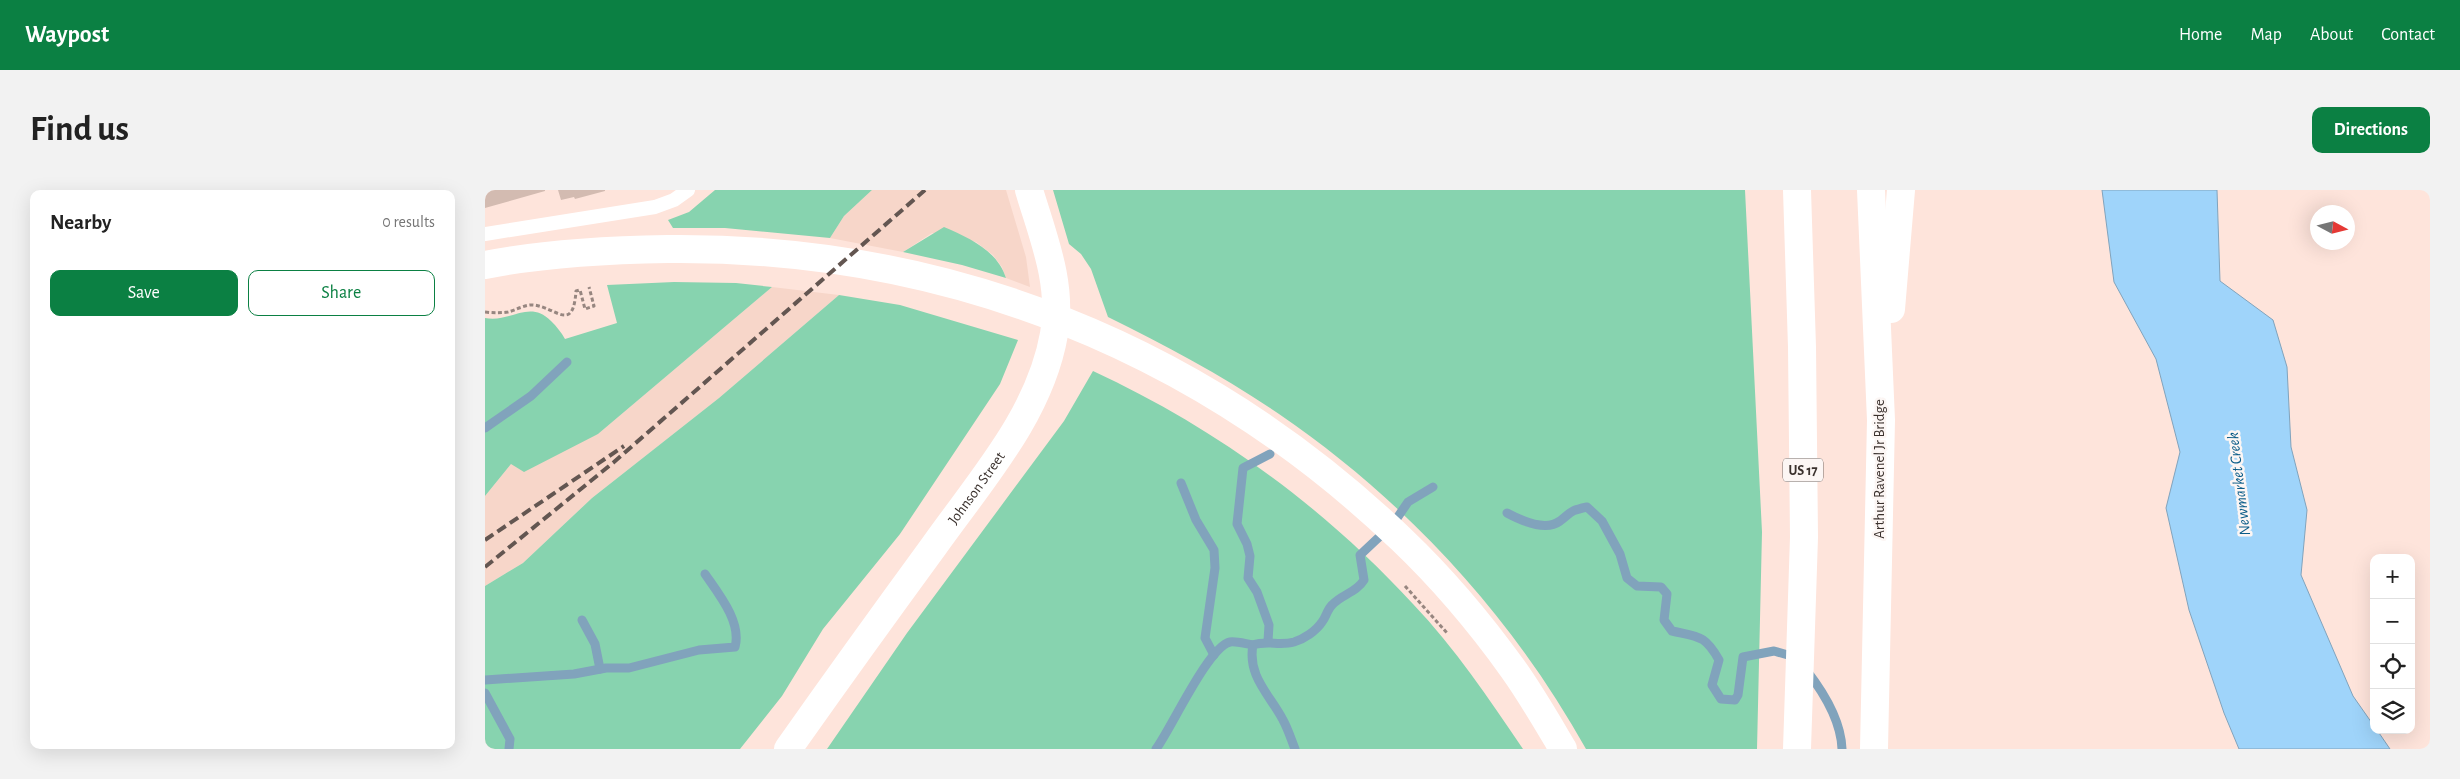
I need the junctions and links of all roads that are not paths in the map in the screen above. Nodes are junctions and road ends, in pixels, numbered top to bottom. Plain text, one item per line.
1 (687, 190) edge
2 (1029, 190) edge
3 (1797, 190) edge
4 (1871, 190) edge
5 (1901, 190) edge
6 (485, 234) edge
7 (485, 265) edge
8 (1881, 420) junction
9 (788, 749) edge
10 (1563, 749) edge
11 (1797, 749) edge
12 (1874, 749) edge

1 - 6 lane
2 - 9 main road, Johnson Street
3 - 11 main road, US 17
4 - 8 main road, Arthur Ravenel Jr Bridge
5 - 8 main road
7 - 10 main road
8 - 12 main road, Arthur Ravenel Jr Bridge

